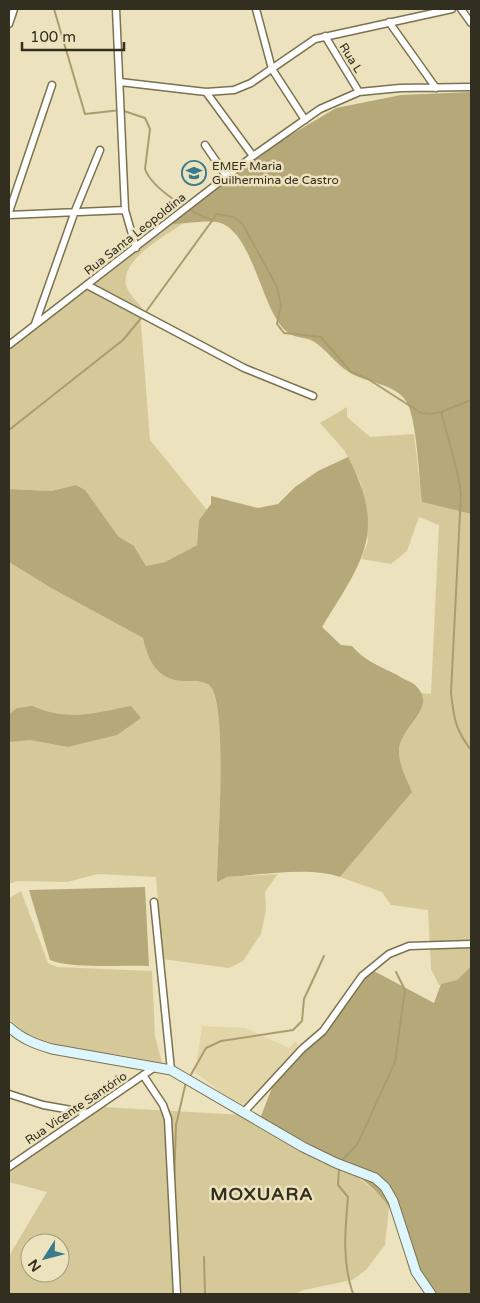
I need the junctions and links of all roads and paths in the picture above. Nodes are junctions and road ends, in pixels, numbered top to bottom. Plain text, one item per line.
1 (116, 9) edge
2 (256, 9) edge
3 (452, 9) edge
4 (461, 9) edge
5 (12, 12) edge
6 (389, 22) junction
7 (471, 23) edge
8 (9, 24) edge
9 (325, 36) junction
10 (272, 69) junction
11 (120, 82) junction
12 (52, 85) dead end
13 (471, 87) edge
14 (436, 88) junction
15 (206, 92) junction
16 (359, 92) junction
17 (305, 120) junction
18 (205, 145) dead end
19 (100, 150) dead end
20 (253, 156) junction
21 (228, 177) junction
22 (75, 210) junction
23 (125, 210) junction
24 (9, 213) edge
25 (136, 248) junction
26 (87, 285) junction
27 (34, 325) junction
28 (9, 345) edge
29 (313, 396) dead end
30 (154, 902) dead end
31 (471, 944) edge
32 (9, 1027) edge
33 (155, 1067) junction
34 (171, 1070) junction
35 (143, 1075) junction
36 (9, 1094) edge
37 (244, 1112) junction
38 (88, 1113) junction
39 (9, 1167) edge
40 (177, 1294) edge
41 (431, 1294) edge

1 - 11 street
2 - 10 street
3 - 6 street
4 - 7 street
5 - 8 street
6 - 9 street
6 - 14 street
9 - 10 street
9 - 16 street, Rua L
10 - 15 street
10 - 17 street
11 - 15 street
11 - 23 street
12 - 24 street
13 - 14 street, Rua Santa Leopoldina
14 - 16 street, Rua Santa Leopoldina
15 - 20 street
16 - 17 street, Rua Santa Leopoldina
17 - 20 street, Rua Santa Leopoldina
18 - 21 street
19 - 22 street
20 - 21 street, Rua Santa Leopoldina
21 - 25 street, Rua Santa Leopoldina
22 - 23 street
22 - 24 street
22 - 27 street
23 - 25 street
25 - 26 street, Rua Santa Leopoldina
26 - 27 street, Rua Santa Leopoldina
26 - 29 street
27 - 28 street, Rua Santa Leopoldina
30 - 34 street
31 - 37 street
32 - 33 street
33 - 34 street
33 - 35 street, Rua Vicente Santório
34 - 37 street
35 - 38 street, Rua Vicente Santório
35 - 40 street
36 - 38 street
37 - 41 street
38 - 39 street, Rua Vicente Santório

